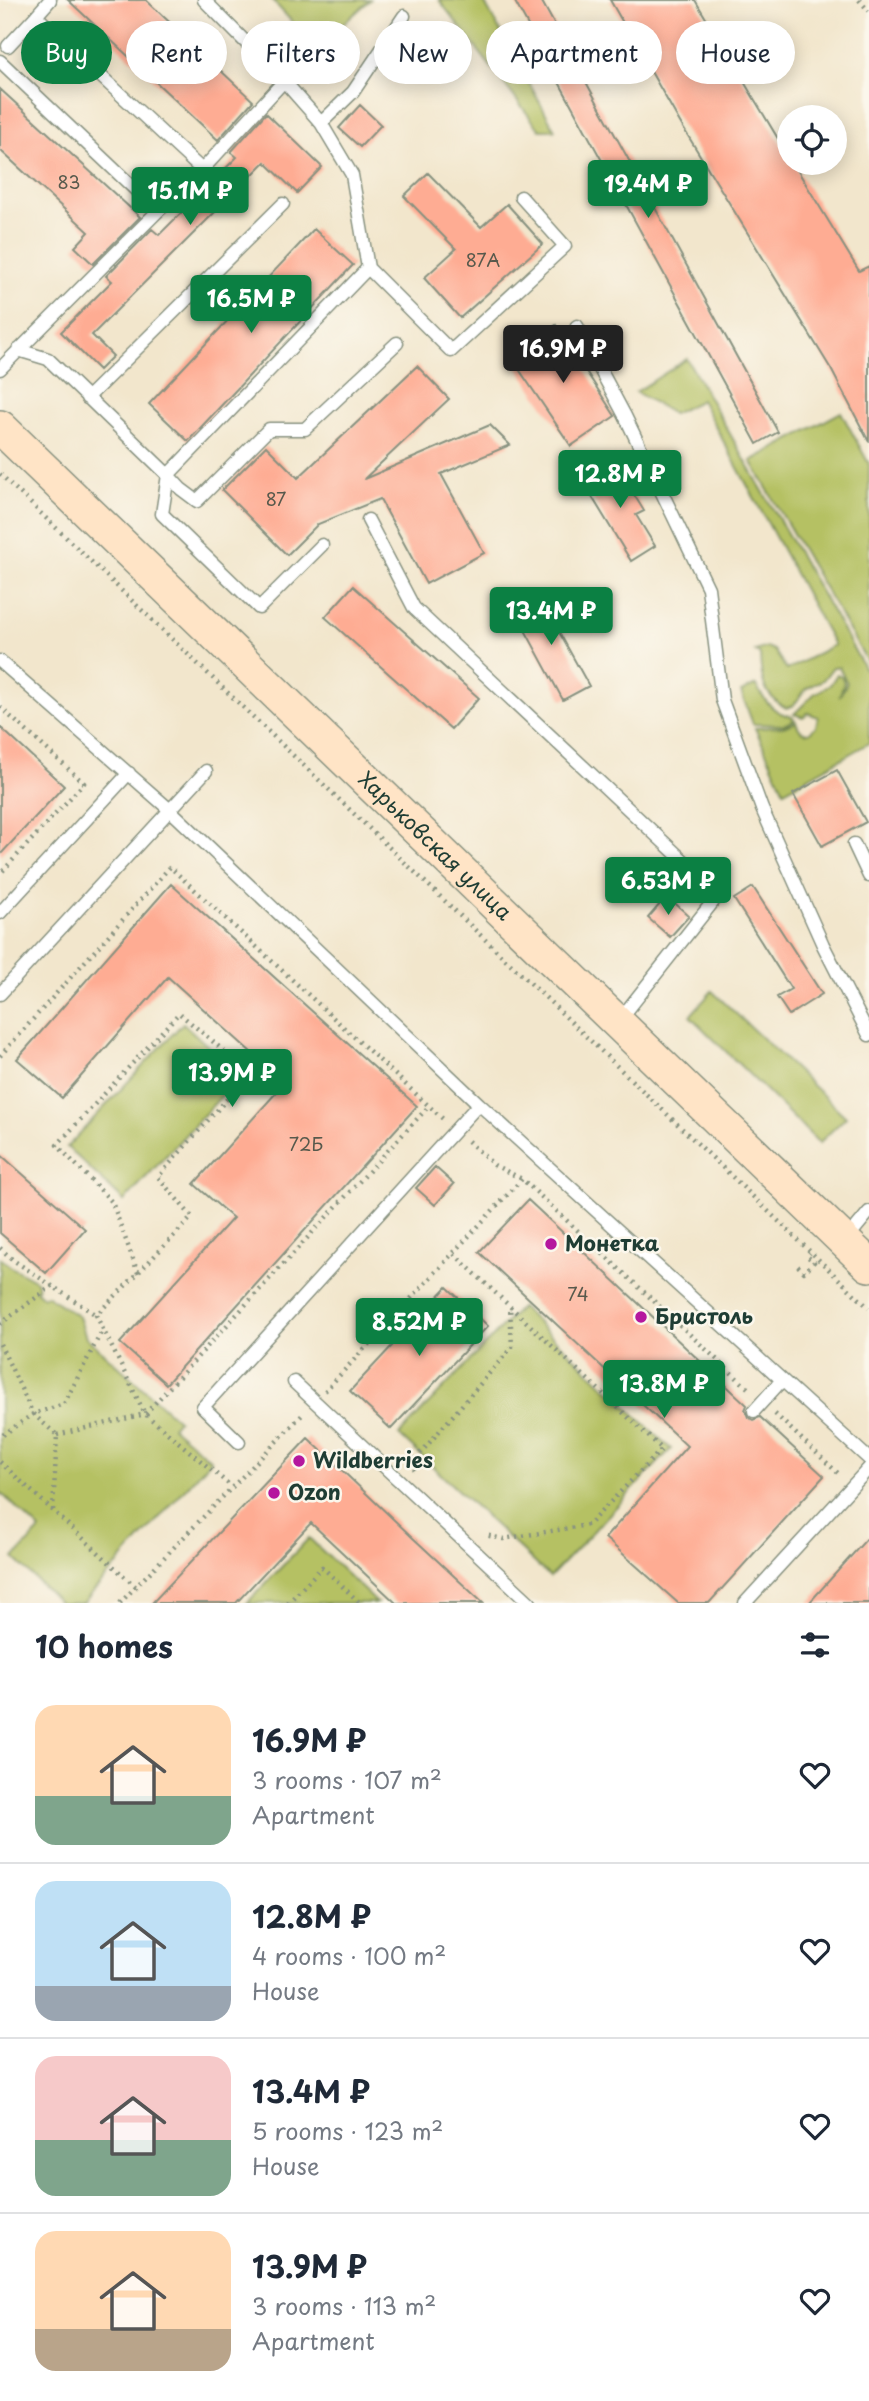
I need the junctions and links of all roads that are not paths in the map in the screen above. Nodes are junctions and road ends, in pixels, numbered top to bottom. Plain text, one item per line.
1 (50, 0) edge
2 (204, 0) edge
3 (36, 16) junction
4 (404, 16) dead end
5 (241, 37) edge
6 (8, 46) dead end
7 (0, 61) edge
8 (281, 84) edge
9 (287, 84) edge
10 (321, 123) junction
11 (202, 170) junction
12 (522, 197) dead end
13 (283, 204) dead end
14 (158, 211) junction
15 (368, 268) junction
16 (577, 326) dead end
17 (397, 344) dead end
18 (18, 350) junction
19 (0, 369) edge
20 (87, 398) junction
21 (0, 426) edge
22 (168, 475) junction
23 (368, 520) dead end
24 (322, 545) dead end
25 (0, 661) edge
26 (206, 771) dead end
27 (129, 773) junction
28 (170, 810) junction
29 (854, 844) dead end
30 (869, 876) edge
31 (0, 913) edge
32 (0, 994) edge
33 (618, 1022) junction
34 (869, 1035) edge
35 (479, 1104) junction
36 (869, 1212) edge
37 (844, 1242) junction
38 (869, 1265) edge
39 (782, 1380) junction
40 (294, 1382) dead end
41 (758, 1406) road end
42 (239, 1442) dead end
43 (869, 1460) edge
44 (869, 1468) edge
45 (530, 1603) edge
46 (746, 1603) edge

1 - 3 lane
2 - 5 lane
3 - 6 lane
3 - 11 lane
4 - 10 lane
7 - 14 lane
8 - 11 lane
9 - 10 lane
10 - 15 lane
11 - 14 lane
12 - 15 lane
13 - 20 lane
14 - 18 lane
15 - 22 lane
16 - 34 lane
17 - 22 lane
18 - 19 lane
18 - 20 lane
20 - 22 lane
21 - 33 street, Харьковская улица
22 - 24 lane
23 - 33 lane
25 - 27 lane
26 - 28 lane
27 - 28 lane
27 - 31 lane
28 - 32 lane
28 - 35 lane
29 - 30 lane
33 - 37 street, Харьковская улица
35 - 39 lane
35 - 42 lane
36 - 37 lane
37 - 38 street, Харьковская улица
39 - 41 lane
39 - 43 lane
40 - 45 lane
44 - 46 lane

